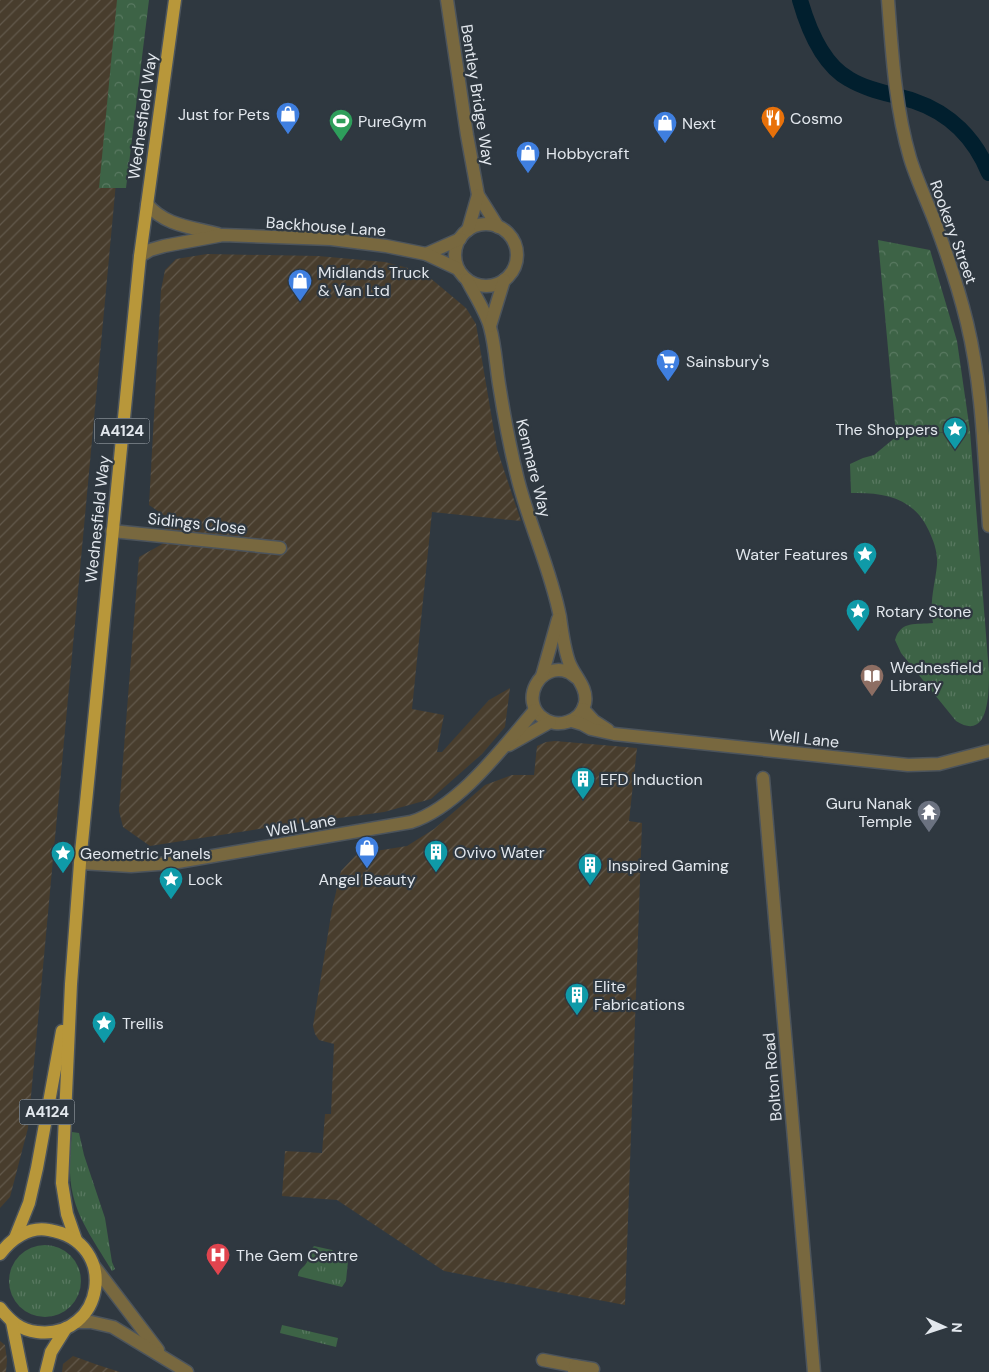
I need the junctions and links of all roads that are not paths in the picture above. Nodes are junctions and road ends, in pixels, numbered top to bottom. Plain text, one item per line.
1 (175, 0) edge
2 (447, 0) edge
3 (888, 0) edge
4 (478, 195) junction
5 (146, 204) junction
6 (498, 227) junction
7 (464, 234) junction
8 (223, 235) junction
9 (426, 254) junction
10 (140, 256) junction
11 (458, 269) junction
12 (467, 280) junction
13 (504, 280) junction
14 (490, 326) junction
15 (989, 526) edge
16 (112, 531) junction
17 (280, 548) dead end
18 (560, 615) junction
19 (542, 676) junction
20 (577, 678) junction
21 (583, 709) junction
22 (535, 710) junction
23 (572, 721) junction
24 (550, 722) junction
25 (614, 734) junction
26 (502, 749) junction
27 (989, 751) edge
28 (763, 778) dead end
29 (80, 863) junction
30 (71, 984) junction
31 (15, 1238) junction
32 (76, 1240) junction
33 (0, 1254) edge
34 (94, 1266) junction
35 (5, 1316) edge
36 (71, 1325) junction
37 (162, 1355) junction
38 (543, 1360) dead end
39 (575, 1369) edge
40 (593, 1369) dead end
41 (22, 1372) edge
42 (46, 1372) edge
43 (187, 1372) edge
44 (814, 1372) edge

1 - 5 main road, Wednesfield Way / A4124
2 - 4 street, Bentley Bridge Way
3 - 15 street, Rookery Street
4 - 6 street
4 - 7 street
5 - 8 street
5 - 10 main road, Wednesfield Way / A4124
6 - 7 street
6 - 13 street
7 - 9 street
7 - 11 street
8 - 9 street, Backhouse Lane
8 - 10 street
9 - 11 street, Backhouse Lane
10 - 16 main road, Wednesfield Way / A4124
11 - 12 street
12 - 13 street
12 - 14 street
13 - 14 street
14 - 18 street, Kenmare Way
16 - 17 street, Sidings Close
16 - 29 main road, Wednesfield Way / A4124
18 - 19 street
18 - 20 street, Kenmare Way
19 - 20 street
19 - 22 street
20 - 21 street
21 - 23 street
21 - 25 street
22 - 24 street
22 - 26 street
23 - 24 street
23 - 25 street, Well Lane
24 - 26 street
25 - 27 street, Well Lane
26 - 29 street, Well Lane
28 - 44 street, Bolton Road
29 - 30 main road, Wednesfield Way / A4124
30 - 31 main road, Wednesfield Way / A4124
30 - 32 main road, Wednesfield Way / A4124
31 - 32 main road
31 - 33 main road
32 - 34 main road
34 - 36 main road
34 - 37 street
35 - 36 main road
35 - 41 main road
36 - 37 street
36 - 42 main road
37 - 43 street
38 - 39 street
39 - 40 street

